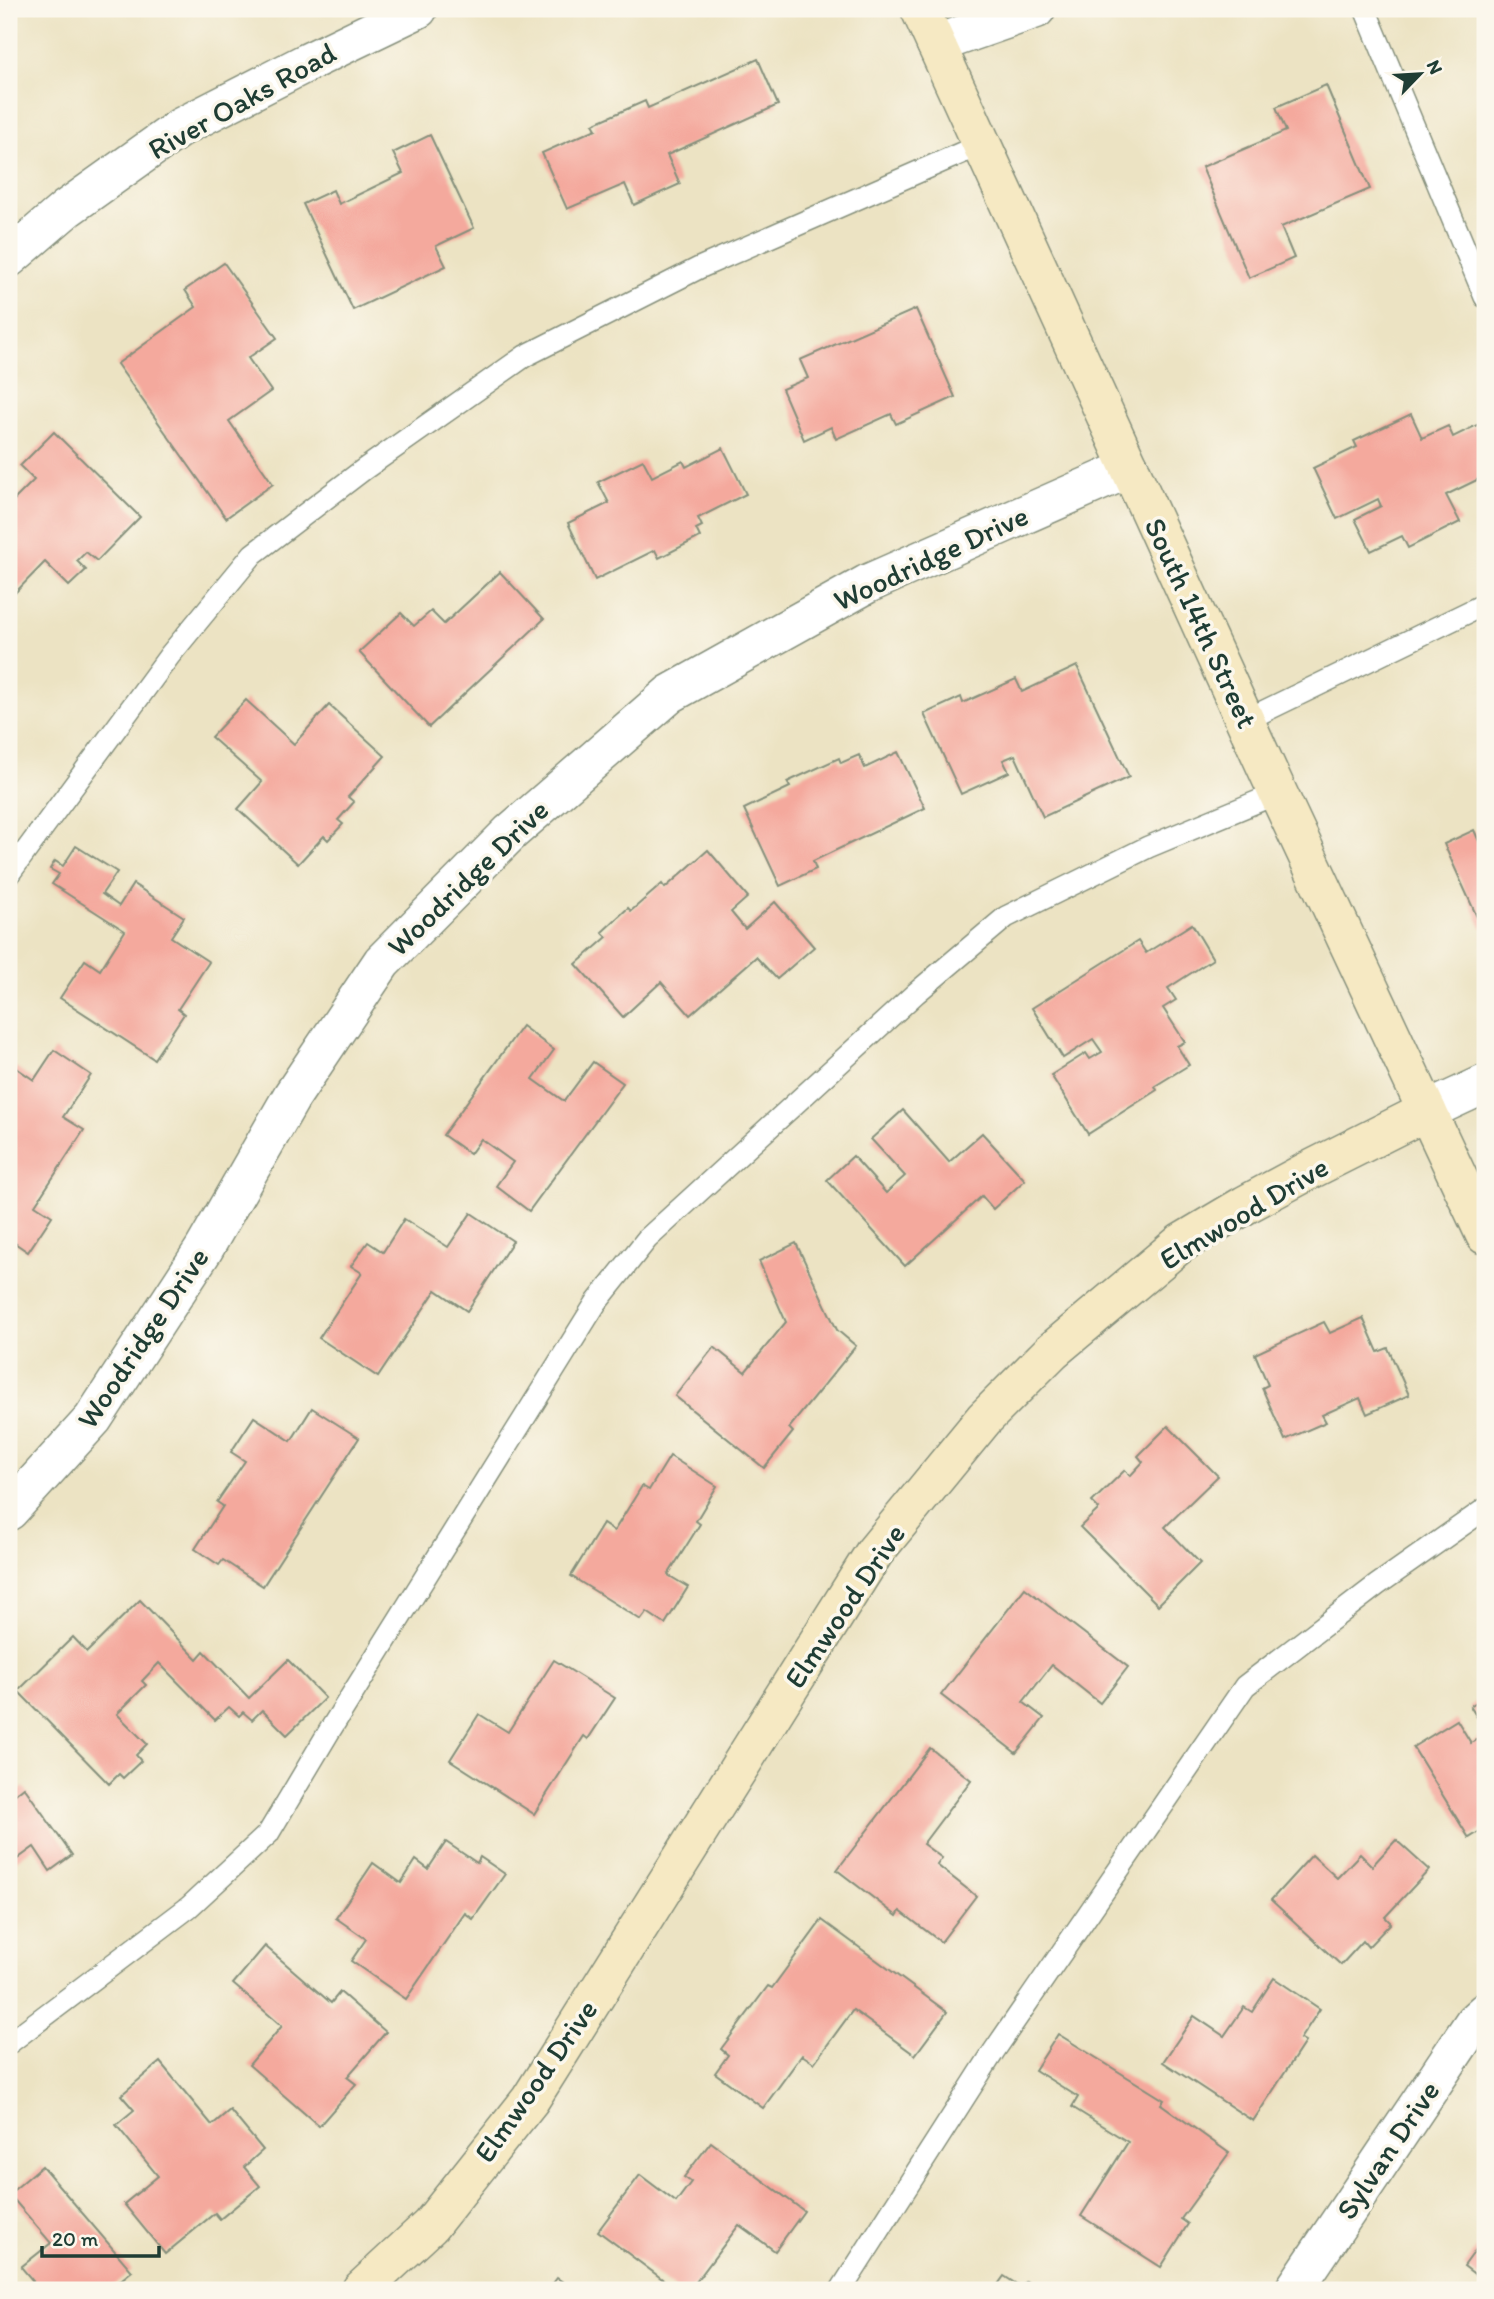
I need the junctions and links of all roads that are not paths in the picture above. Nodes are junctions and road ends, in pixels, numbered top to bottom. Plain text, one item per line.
1 (418, 9) edge
2 (920, 9) edge
3 (1036, 9) edge
4 (1365, 9) edge
5 (936, 44) junction
6 (982, 144) junction
7 (9, 258) edge
8 (1485, 297) edge
9 (1130, 468) junction
10 (1485, 604) edge
11 (1246, 720) junction
12 (1279, 793) junction
13 (9, 874) edge
14 (1485, 1084) edge
15 (1427, 1111) junction
16 (1485, 1235) edge
17 (1485, 1509) edge
18 (9, 1511) edge
19 (1485, 2012) edge
20 (9, 2043) edge
21 (361, 2290) edge
22 (841, 2290) edge
23 (1294, 2290) edge

1 - 7 street, River Oaks Road
2 - 5 street, South 14th Street
3 - 5 street
4 - 8 lane
5 - 6 street, South 14th Street
6 - 9 street, South 14th Street
6 - 13 lane
9 - 11 street, South 14th Street
9 - 18 street, Woodridge Drive
10 - 11 lane
11 - 12 street, South 14th Street
12 - 15 street, South 14th Street
12 - 20 lane
14 - 15 street, Elmwood Drive
15 - 16 street, South 14th Street
15 - 21 street, Elmwood Drive
17 - 22 lane
19 - 23 street, Sylvan Drive

